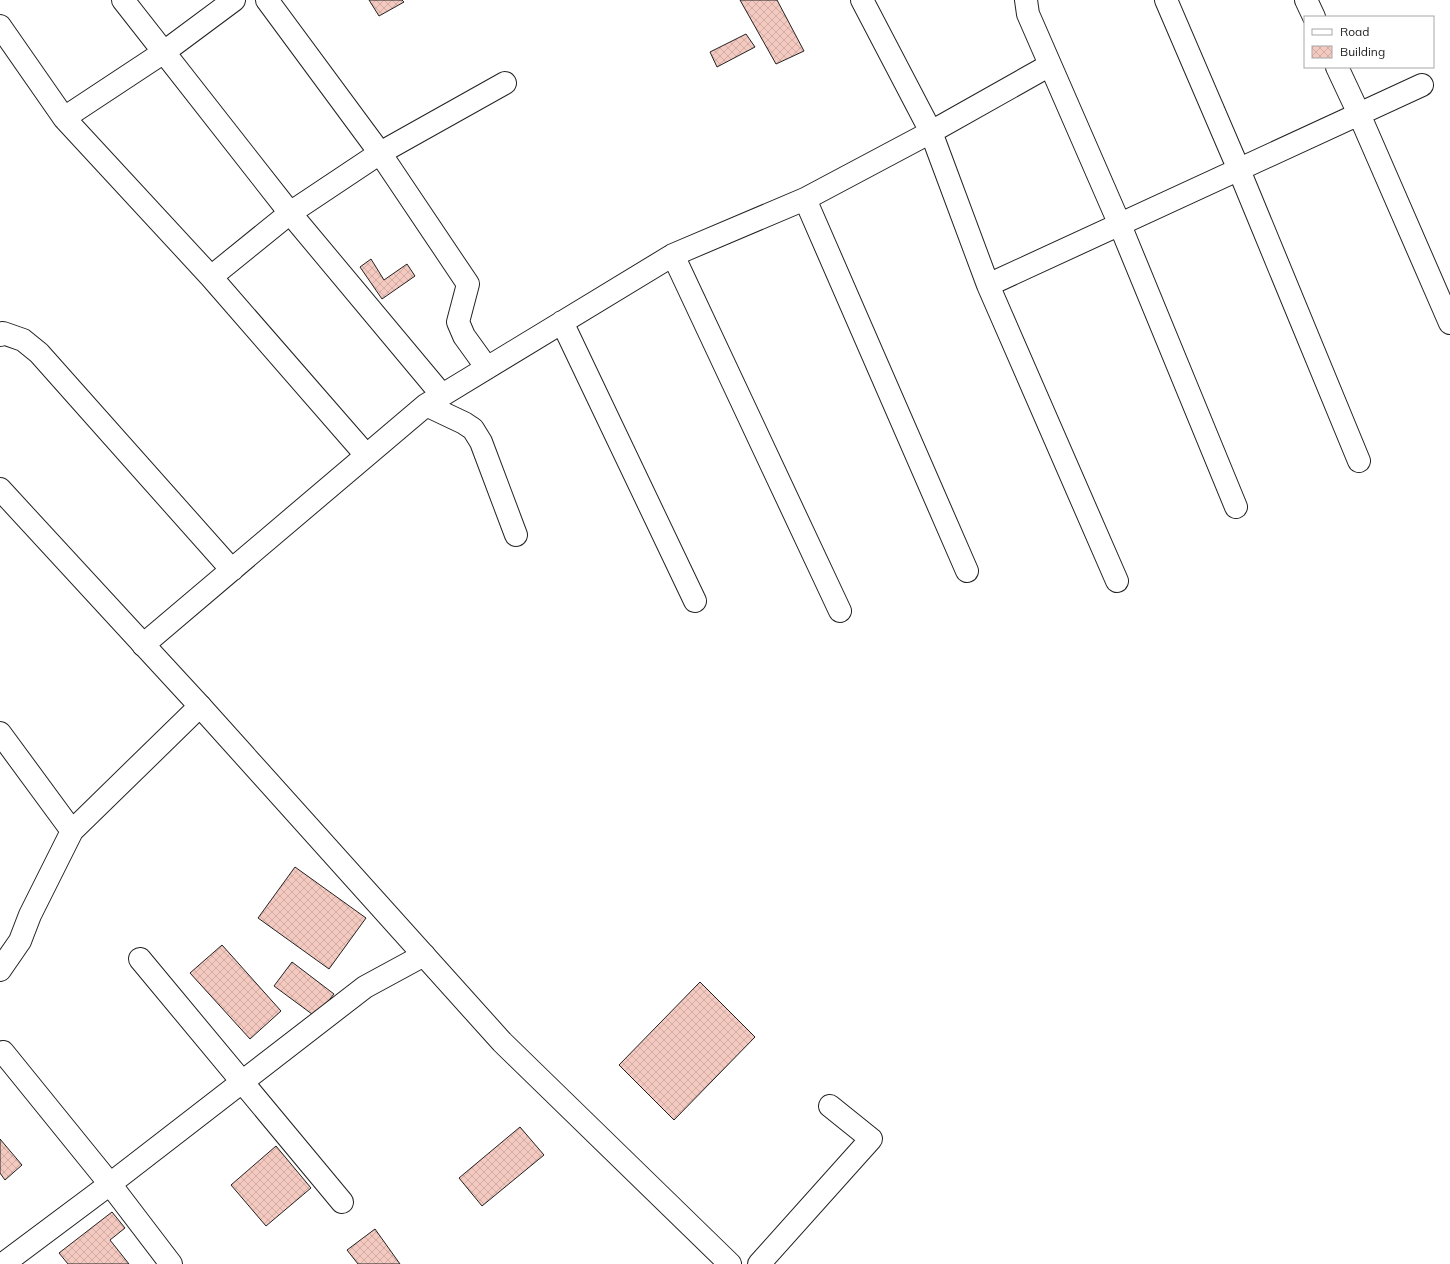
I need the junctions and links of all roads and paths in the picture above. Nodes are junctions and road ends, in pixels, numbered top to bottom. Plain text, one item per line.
1 (123, 0) edge
2 (234, 0) edge
3 (266, 0) edge
4 (862, 0) edge
5 (1026, 0) edge
6 (1166, 0) edge
7 (1306, 0) edge
8 (1314, 16) edge
9 (0, 26) edge
10 (164, 52) junction
11 (1050, 65) junction
12 (1337, 68) edge
13 (505, 83) dead end
14 (1422, 85) dead end
15 (1359, 114) junction
16 (64, 118) junction
17 (931, 132) junction
18 (380, 153) junction
19 (1239, 170) junction
20 (805, 199) junction
21 (290, 213) junction
22 (1120, 225) junction
23 (673, 255) junction
24 (211, 277) junction
25 (988, 285) junction
26 (562, 322) junction
27 (1450, 323) edge
28 (0, 335) edge
29 (487, 368) junction
30 (434, 400) junction
31 (366, 455) junction
32 (1359, 461) dead end
33 (0, 489) edge
34 (1236, 507) dead end
35 (516, 535) dead end
36 (232, 570) junction
37 (967, 571) dead end
38 (1117, 581) dead end
39 (695, 601) dead end
40 (840, 611) dead end
41 (143, 645) junction
42 (200, 706) junction
43 (0, 733) edge
44 (72, 831) junction
45 (424, 955) junction
46 (140, 959) dead end
47 (0, 970) edge
48 (3, 1052) dead end
49 (243, 1082) junction
50 (830, 1106) dead end
51 (110, 1184) junction
52 (342, 1202) dead end
53 (3, 1264) edge
54 (171, 1264) edge
55 (730, 1264) edge
56 (759, 1264) edge

1 - 10 street
2 - 10 street
3 - 18 street
4 - 17 street
5 - 11 street
6 - 19 street
7 - 8 street
9 - 16 street
10 - 16 street
10 - 21 street
11 - 17 street
11 - 22 street
12 - 15 street
13 - 18 street
14 - 15 street
15 - 19 street
15 - 27 street
16 - 24 street
17 - 20 street
17 - 25 street
18 - 21 street
18 - 29 street
19 - 22 street
19 - 32 street
20 - 23 street
20 - 37 street
21 - 24 street
21 - 30 street
22 - 25 street
22 - 34 street
23 - 26 street
23 - 40 street
24 - 31 street
25 - 38 street
26 - 29 street
26 - 39 street
28 - 36 street
29 - 30 street
30 - 31 street
30 - 35 street
31 - 36 street
33 - 41 street
36 - 41 street
41 - 42 street
42 - 44 street
42 - 45 street
43 - 44 street
44 - 47 street
45 - 49 street
45 - 55 street
46 - 49 street
48 - 51 street
49 - 51 street
49 - 52 street
50 - 56 street
51 - 53 street
51 - 54 street

